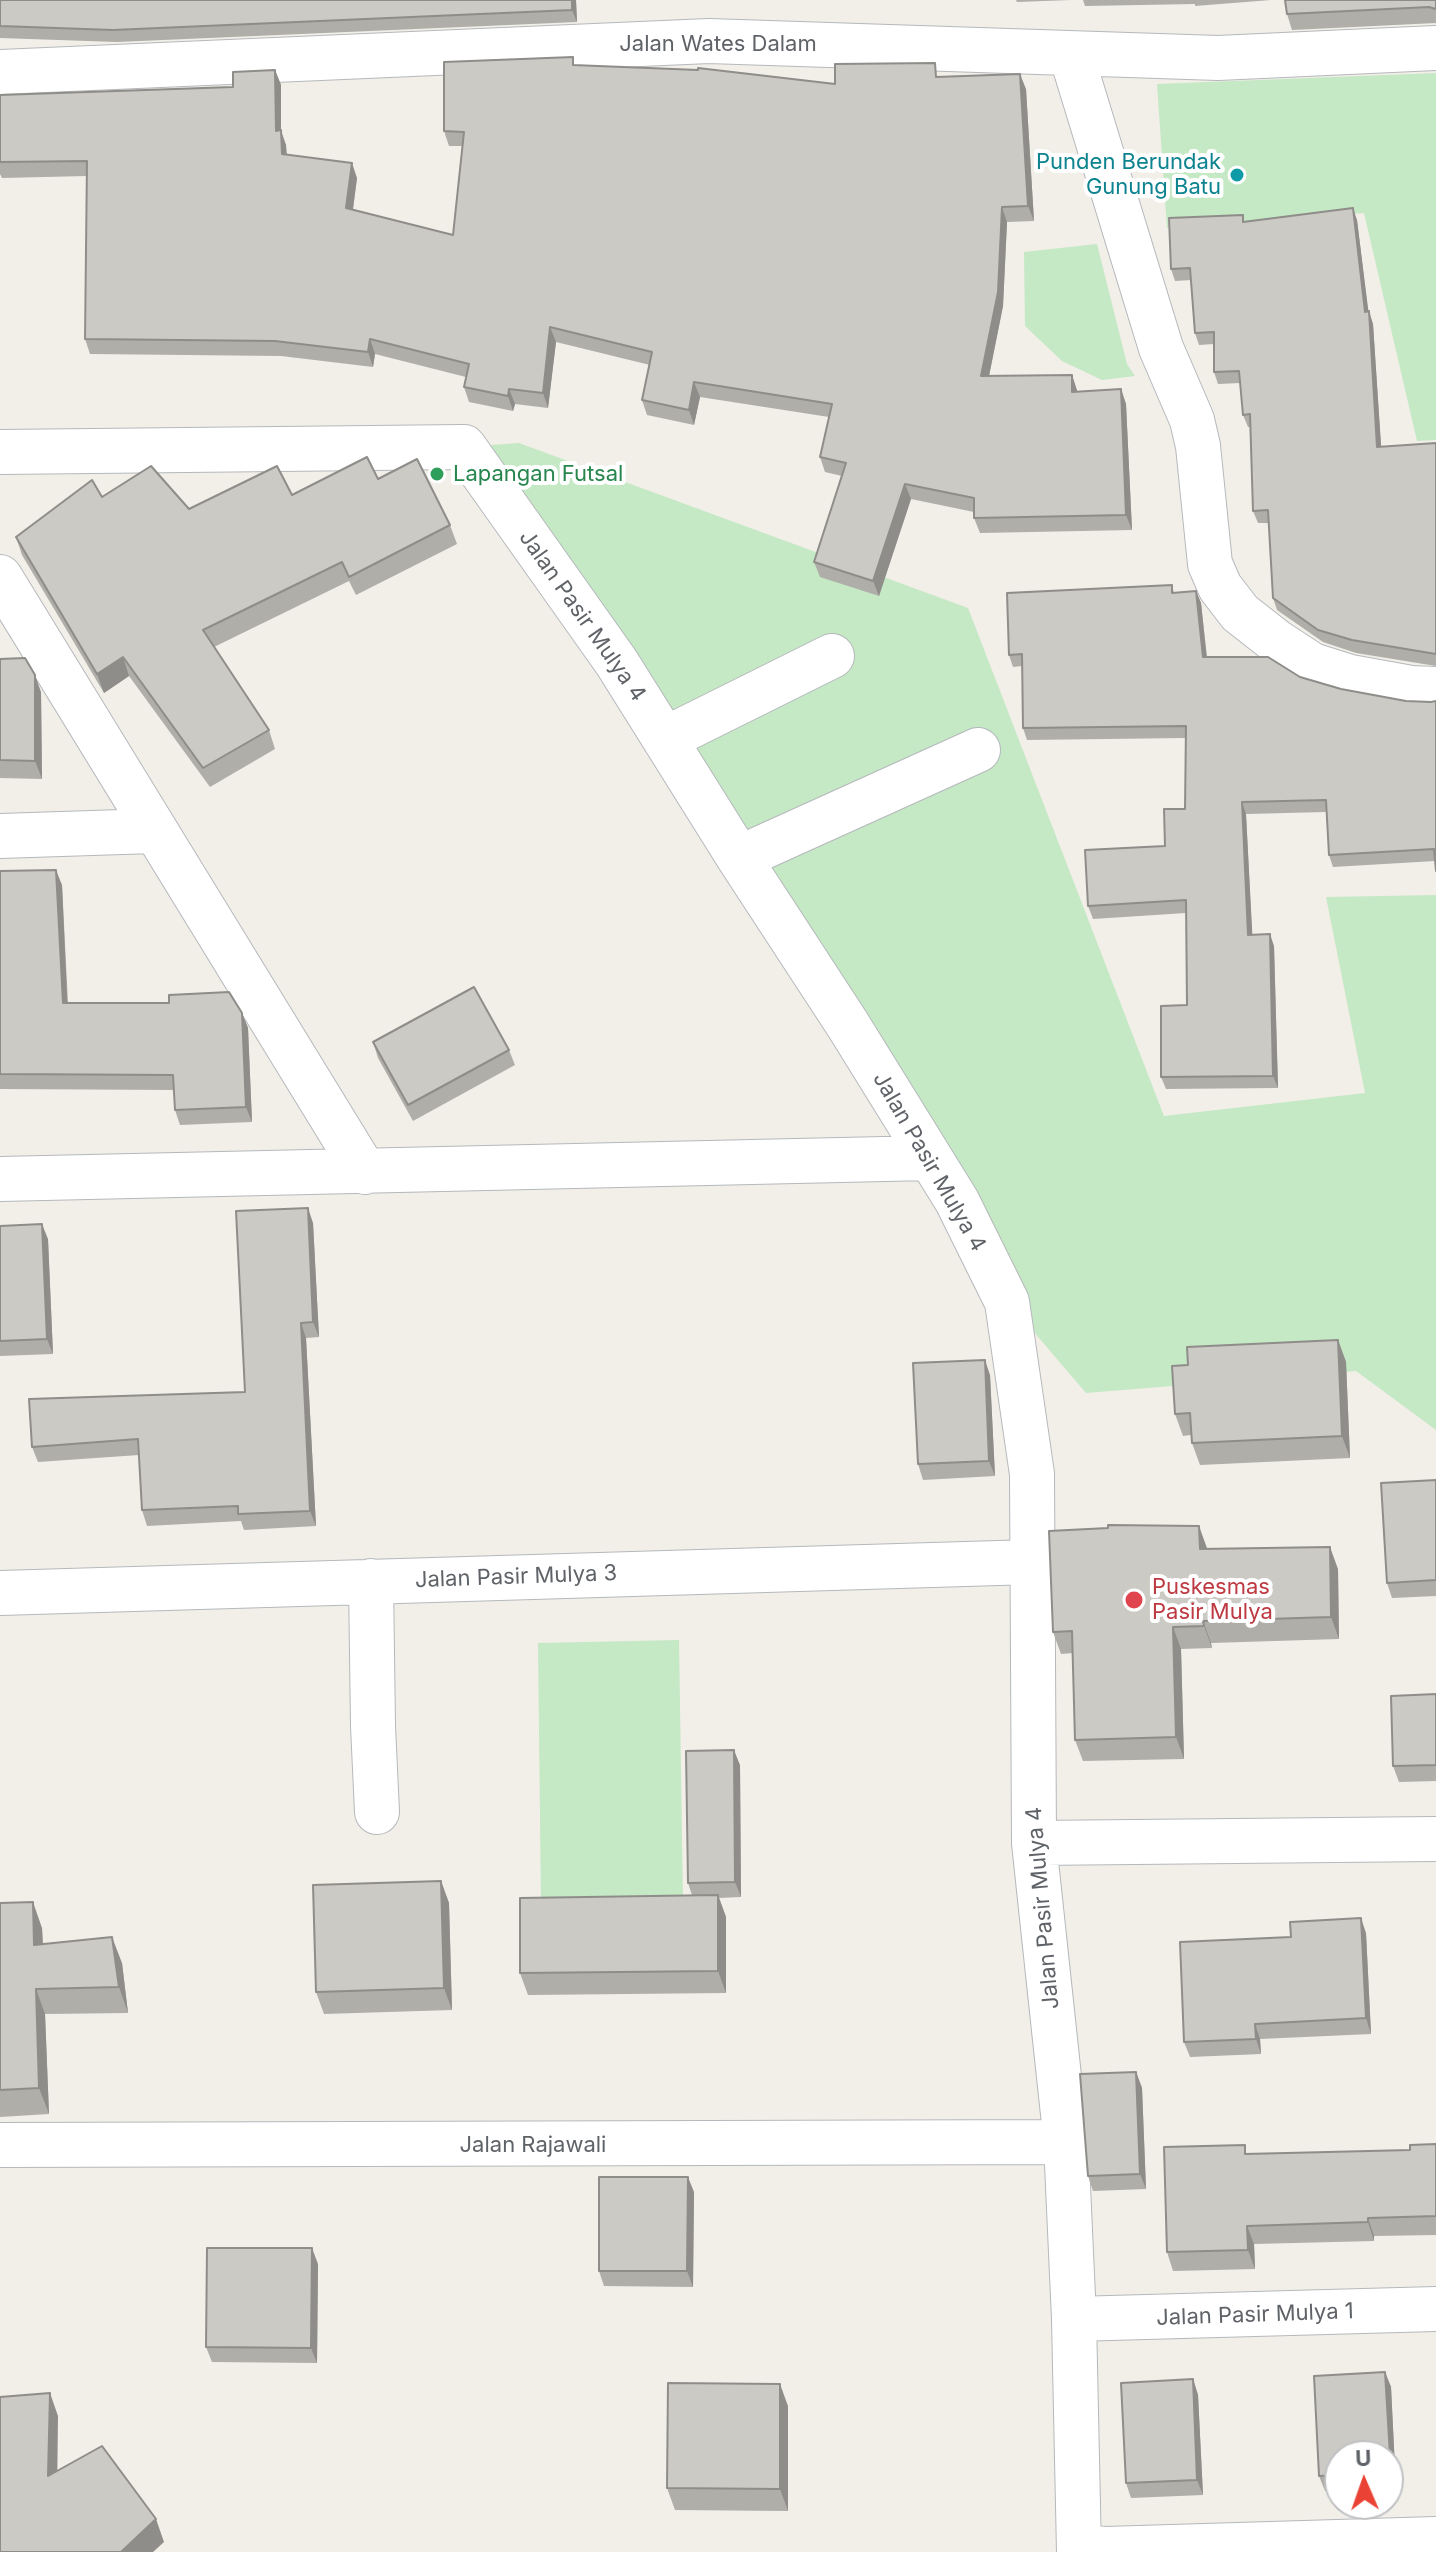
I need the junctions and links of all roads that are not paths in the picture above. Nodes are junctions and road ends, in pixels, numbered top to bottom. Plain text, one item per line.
1 (1436, 48) edge
2 (1071, 54) junction
3 (0, 72) edge
4 (0, 452) edge
5 (0, 577) edge
6 (832, 656) dead end
7 (1436, 689) edge
8 (665, 739) junction
9 (978, 750) dead end
10 (153, 831) junction
11 (0, 836) edge
12 (739, 858) junction
13 (929, 1158) junction
14 (365, 1172) junction
15 (0, 1179) edge
16 (1032, 1562) junction
17 (371, 1581) junction
18 (0, 1593) edge
19 (377, 1812) dead end
20 (1436, 1839) edge
21 (1034, 1843) junction
22 (1066, 2142) junction
23 (0, 2145) edge
24 (1436, 2309) edge
25 (1074, 2319) junction
26 (1436, 2539) edge
27 (1079, 2550) edge

1 - 2 street, Jalan Wates Dalam
2 - 3 street, Jalan Wates Dalam
2 - 7 street
4 - 8 street, Jalan Pasir Mulya 4
5 - 10 street
6 - 8 street
8 - 12 street, Jalan Pasir Mulya 4
9 - 12 street
10 - 11 street
10 - 14 street
12 - 13 street, Jalan Pasir Mulya 4
13 - 14 street
13 - 16 street, Jalan Pasir Mulya 4
14 - 15 street
16 - 17 street, Jalan Pasir Mulya 3
16 - 21 street, Jalan Pasir Mulya 4
17 - 18 street, Jalan Pasir Mulya 3
17 - 19 street
20 - 21 street
21 - 22 street, Jalan Pasir Mulya 4
22 - 23 street, Jalan Rajawali
22 - 25 street, Jalan Pasir Mulya 4
24 - 25 street, Jalan Pasir Mulya 1
25 - 27 street, Jalan Pasir Mulya 4
26 - 27 street

